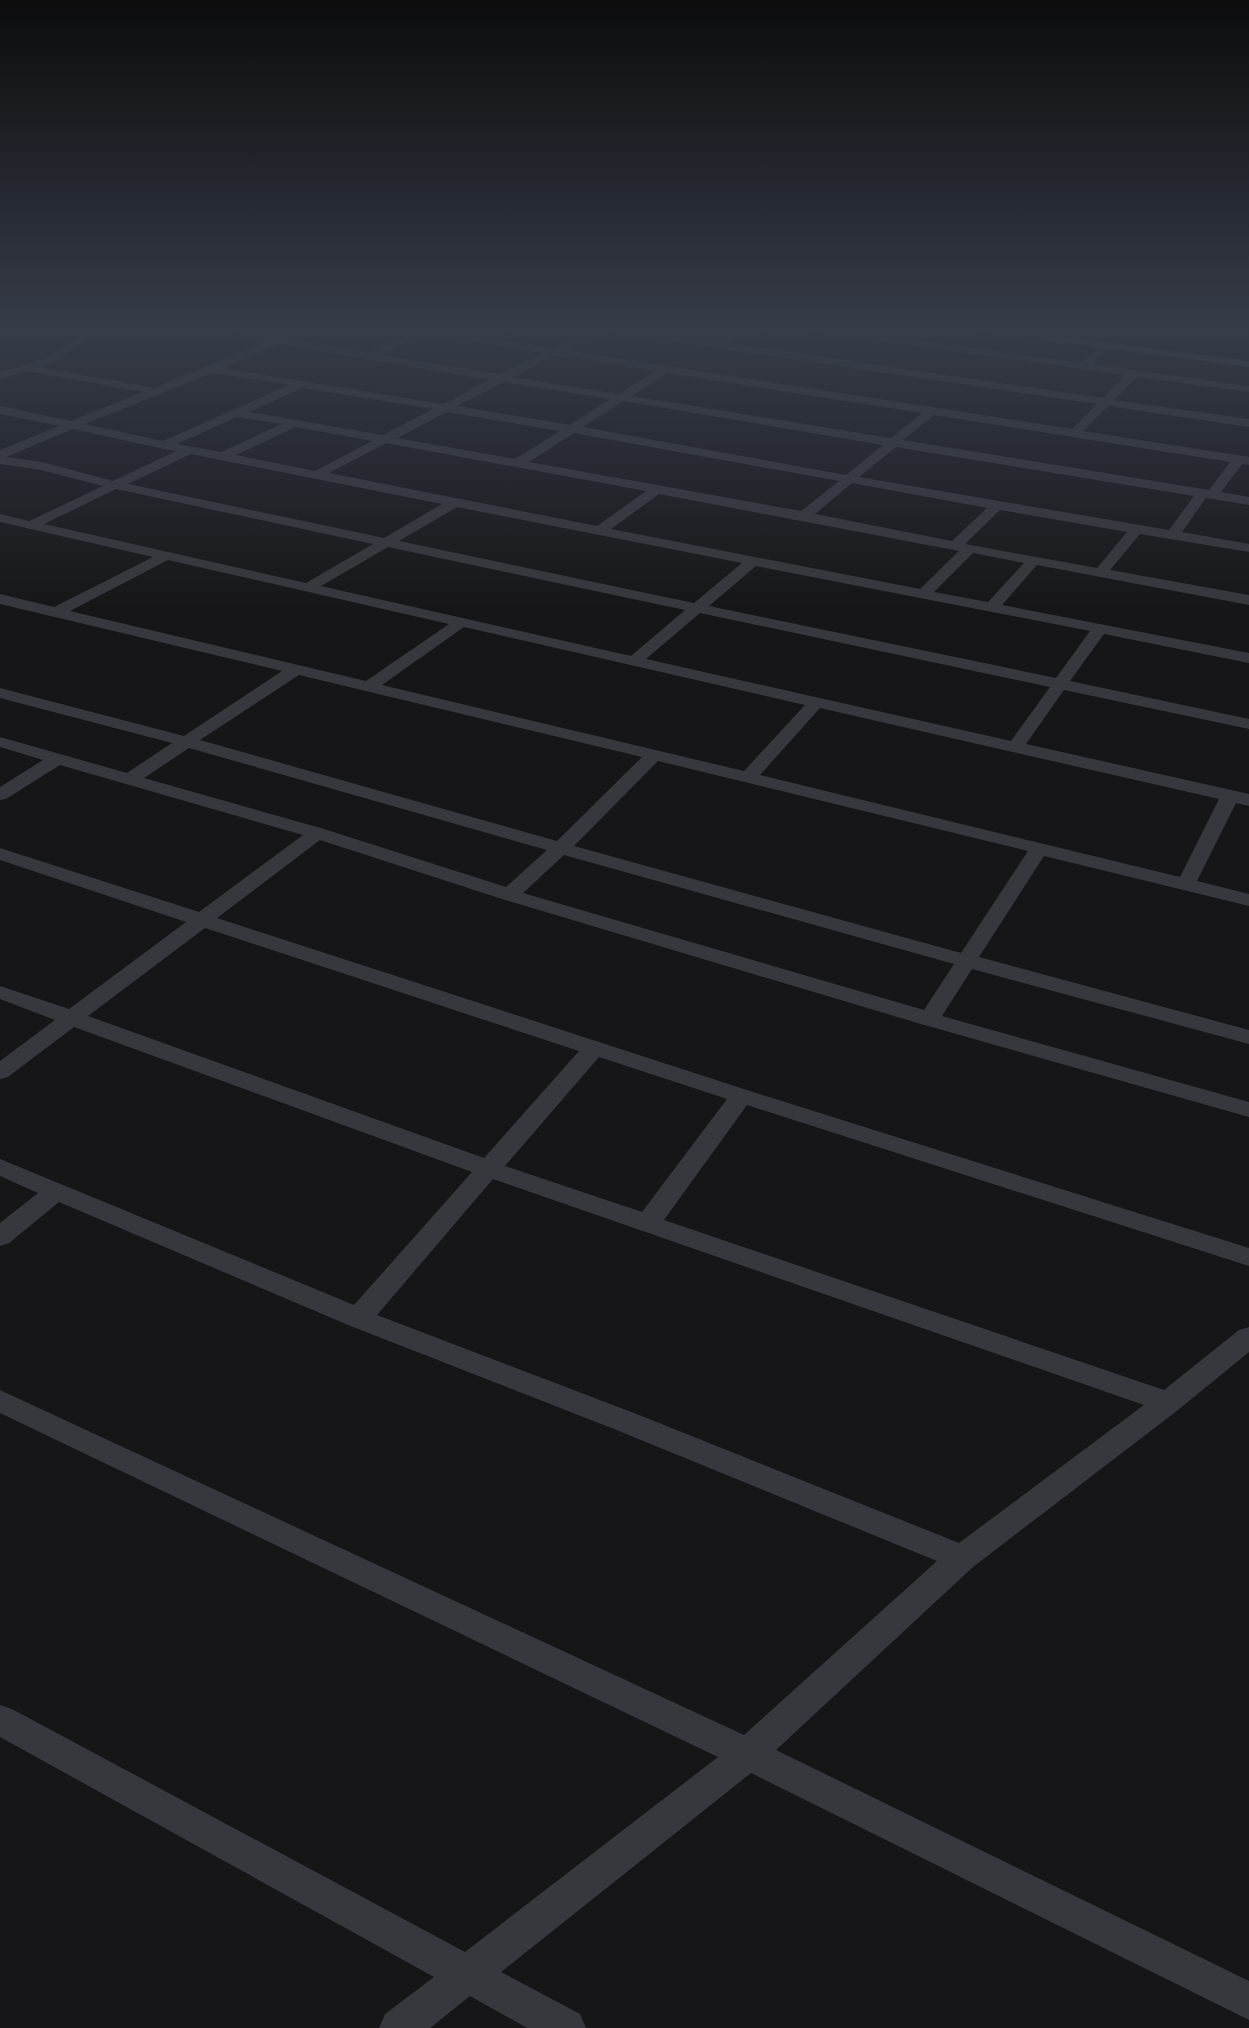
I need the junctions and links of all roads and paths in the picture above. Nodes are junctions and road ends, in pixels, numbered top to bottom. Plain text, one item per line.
1 (56, 422) edge
2 (80, 422) edge
3 (217, 422) edge
4 (287, 422) edge
5 (417, 422) edge
6 (529, 422) edge
7 (583, 422) edge
8 (767, 422) edge
9 (919, 422) edge
10 (1008, 422) edge
11 (1086, 422) edge
12 (1236, 422) edge
13 (295, 423) junction
14 (1249, 424) edge
15 (72, 425) junction
16 (572, 429) junction
17 (1075, 432) junction
18 (384, 439) junction
19 (894, 442) junction
20 (164, 445) junction
21 (189, 450) junction
22 (0, 455) edge
23 (224, 456) junction
24 (0, 460) edge
25 (1244, 460) edge
26 (518, 463) junction
27 (318, 474) junction
28 (849, 479) junction
29 (114, 485) junction
30 (657, 489) junction
31 (1208, 494) junction
32 (1249, 500) edge
33 (455, 502) junction
34 (996, 506) junction
35 (804, 516) junction
36 (0, 518) edge
37 (31, 525) junction
38 (1137, 529) junction
39 (600, 530) junction
40 (1173, 535) junction
41 (385, 542) junction
42 (962, 547) junction
43 (1249, 548) edge
44 (167, 555) junction
45 (754, 560) junction
46 (1034, 560) junction
47 (1102, 572) junction
48 (309, 587) junction
49 (923, 594) junction
50 (1249, 600) edge
51 (3, 602) edge
52 (698, 607) junction
53 (991, 608) junction
54 (56, 612) junction
55 (462, 622) junction
56 (1100, 628) junction
57 (1249, 658) edge
58 (635, 660) junction
59 (295, 670) junction
60 (1061, 684) junction
61 (368, 687) junction
62 (0, 693) edge
63 (816, 703) junction
64 (1249, 724) edge
65 (0, 742) edge
66 (187, 742) junction
67 (1015, 748) junction
68 (654, 755) junction
69 (58, 758) junction
70 (748, 777) junction
71 (130, 779) junction
72 (0, 795) edge
73 (1230, 796) junction
74 (1249, 800) edge
75 (317, 833) junction
76 (561, 848) junction
77 (1039, 849) junction
78 (4, 859) edge
79 (1186, 884) junction
80 (509, 895) junction
81 (1249, 900) edge
82 (203, 920) junction
83 (968, 960) junction
84 (0, 992) edge
85 (72, 1018) junction
86 (929, 1019) junction
87 (1249, 1037) edge
88 (594, 1048) junction
89 (0, 1072) edge
90 (742, 1096) junction
91 (1249, 1110) edge
92 (0, 1167) edge
93 (490, 1169) junction
94 (56, 1191) junction
95 (647, 1224) junction
96 (0, 1237) edge
97 (1249, 1257) edge
98 (358, 1318) junction
99 (1249, 1337) edge
100 (0, 1401) edge
101 (1168, 1402) junction
102 (962, 1558) junction
103 (0, 1720) edge
104 (748, 1754) junction
105 (468, 1973) junction
106 (1249, 2001) edge
107 (399, 2028) edge
108 (566, 2028) edge

1 - 15 street
2 - 15 street
3 - 20 street
4 - 13 street
5 - 18 street
6 - 16 street
7 - 16 street
8 - 19 street
9 - 19 street
10 - 17 street
11 - 17 street
12 - 14 street
13 - 18 street
13 - 23 street
15 - 20 street
15 - 22 street
16 - 26 street
16 - 28 street
17 - 25 street
18 - 26 street
18 - 27 street
19 - 28 street
19 - 31 street
20 - 21 street
21 - 23 street
21 - 29 street
23 - 27 street
24 - 29 street
25 - 31 street
26 - 30 street
27 - 33 street
28 - 34 street
28 - 35 street
29 - 37 street
29 - 41 street
30 - 35 street
30 - 39 street
31 - 32 street
31 - 40 street
33 - 39 street
33 - 41 street
34 - 38 street
34 - 42 street
35 - 42 street
36 - 37 street
37 - 44 street
38 - 40 street
38 - 47 street
39 - 45 street
40 - 43 street
41 - 48 street
41 - 52 street
42 - 46 street
42 - 49 street
44 - 48 street
44 - 54 street
45 - 49 street
45 - 52 street
46 - 47 street
46 - 53 street
47 - 50 street
48 - 55 street
49 - 53 street
51 - 54 street
52 - 58 street
52 - 60 street
53 - 56 street
54 - 59 street
55 - 58 street
55 - 61 street
56 - 57 street
56 - 60 street
58 - 63 street
59 - 61 street
59 - 66 street
60 - 64 street
60 - 67 street
61 - 68 street
62 - 66 street
63 - 67 street
63 - 70 street
65 - 69 street
66 - 71 street
66 - 76 street
67 - 73 street
68 - 70 street
68 - 76 street
69 - 71 street
69 - 72 street
70 - 77 street
71 - 75 street
73 - 74 street
73 - 79 street
75 - 80 street
75 - 82 street
76 - 80 street
76 - 83 street
77 - 79 street
77 - 83 street
78 - 82 street
79 - 81 street
80 - 86 street
82 - 85 street
82 - 88 street
83 - 86 street
83 - 87 street
84 - 85 street
85 - 89 street
85 - 93 street
86 - 91 street
88 - 90 street
88 - 93 street
90 - 95 street
90 - 97 street
92 - 94 street
93 - 95 street
93 - 98 street
94 - 96 street
94 - 98 street
95 - 101 street
98 - 102 street
99 - 101 street
100 - 104 street
101 - 102 street
102 - 104 street
103 - 105 street
104 - 105 street
104 - 106 street
105 - 107 street
105 - 108 street

